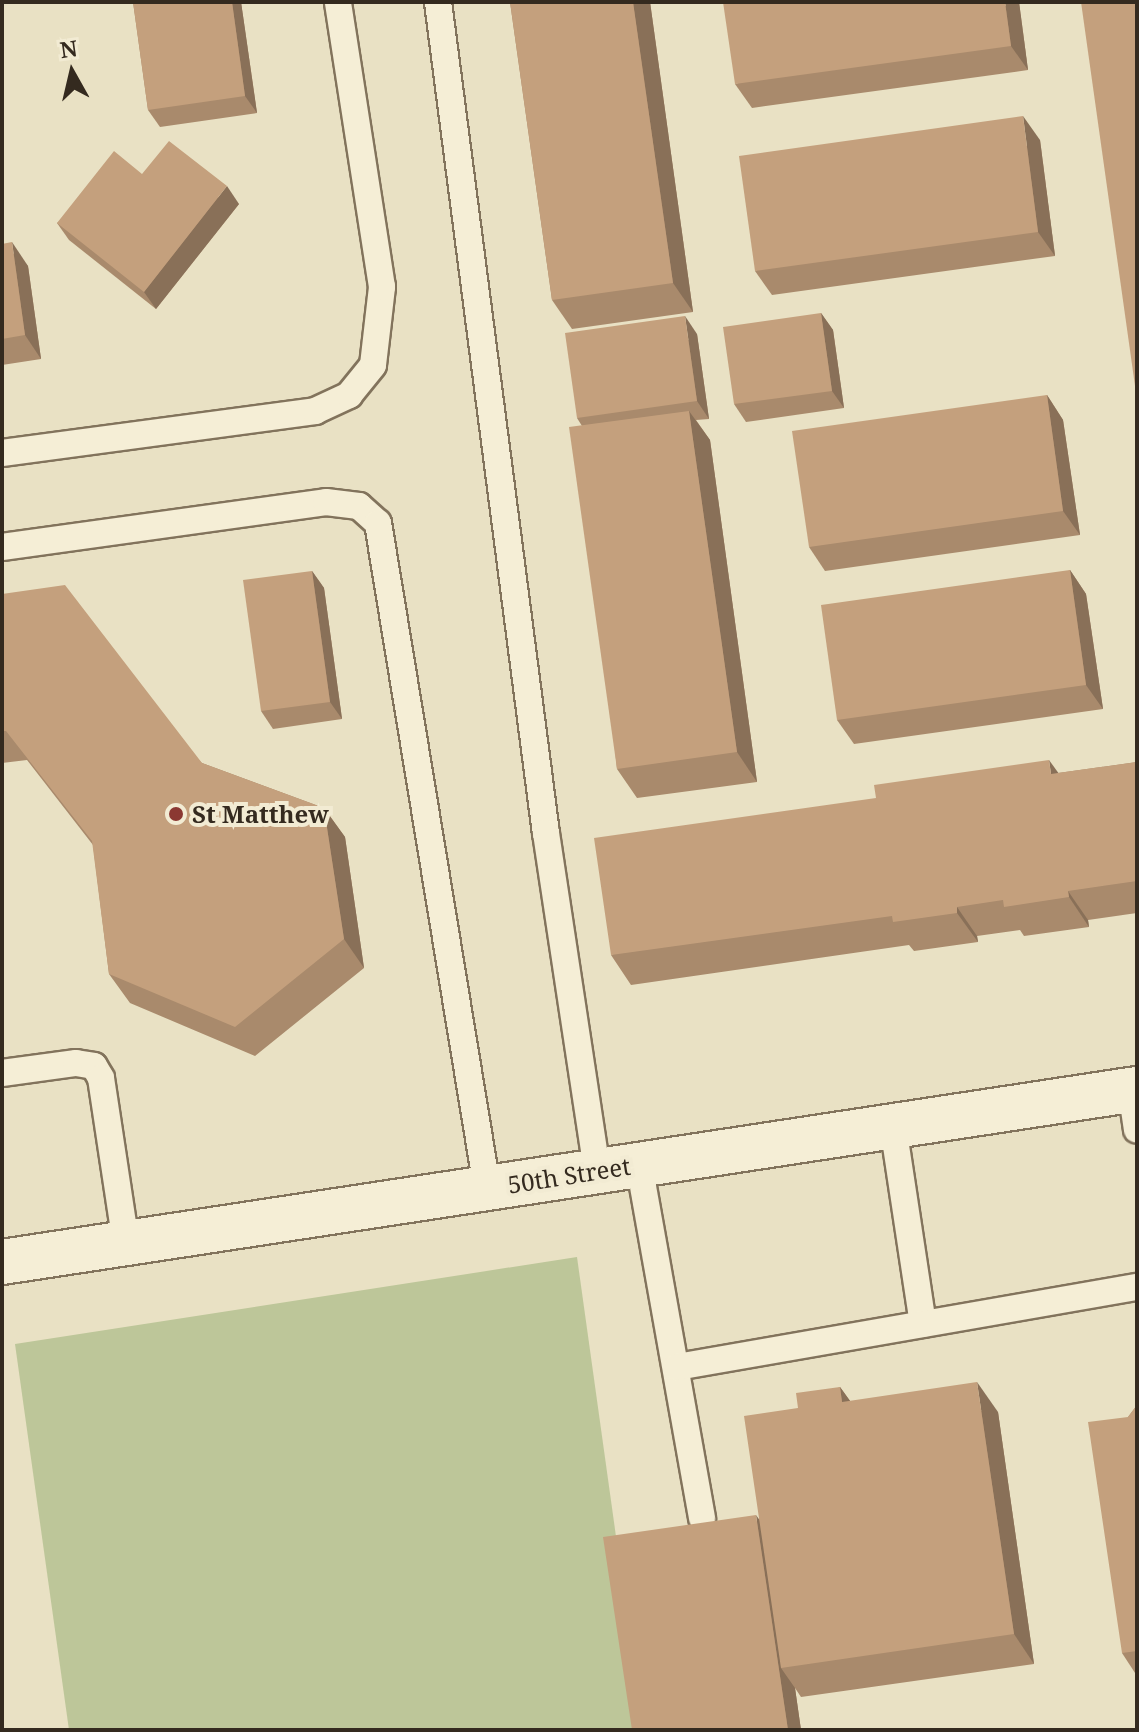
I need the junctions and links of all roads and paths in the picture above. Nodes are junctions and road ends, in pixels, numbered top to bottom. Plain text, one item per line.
1 (338, 2) edge
2 (438, 2) edge
3 (2, 453) edge
4 (2, 547) edge
5 (2, 1073) edge
6 (1135, 1103) edge
7 (893, 1126) junction
8 (639, 1164) junction
9 (597, 1171) junction
10 (487, 1187) junction
11 (126, 1244) junction
12 (2, 1262) edge
13 (1137, 1287) edge
14 (923, 1324) junction
15 (677, 1367) junction
16 (702, 1518) dead end

1 - 3 lane
2 - 9 lane
4 - 10 lane
5 - 11 lane
6 - 7 main road, 50th Street
7 - 8 main road, 50th Street
7 - 14 lane
8 - 9 main road, 50th Street
8 - 15 lane
9 - 10 main road, 50th Street
10 - 11 main road, 50th Street
11 - 12 main road, 50th Street
13 - 14 lane
14 - 15 lane
15 - 16 lane

